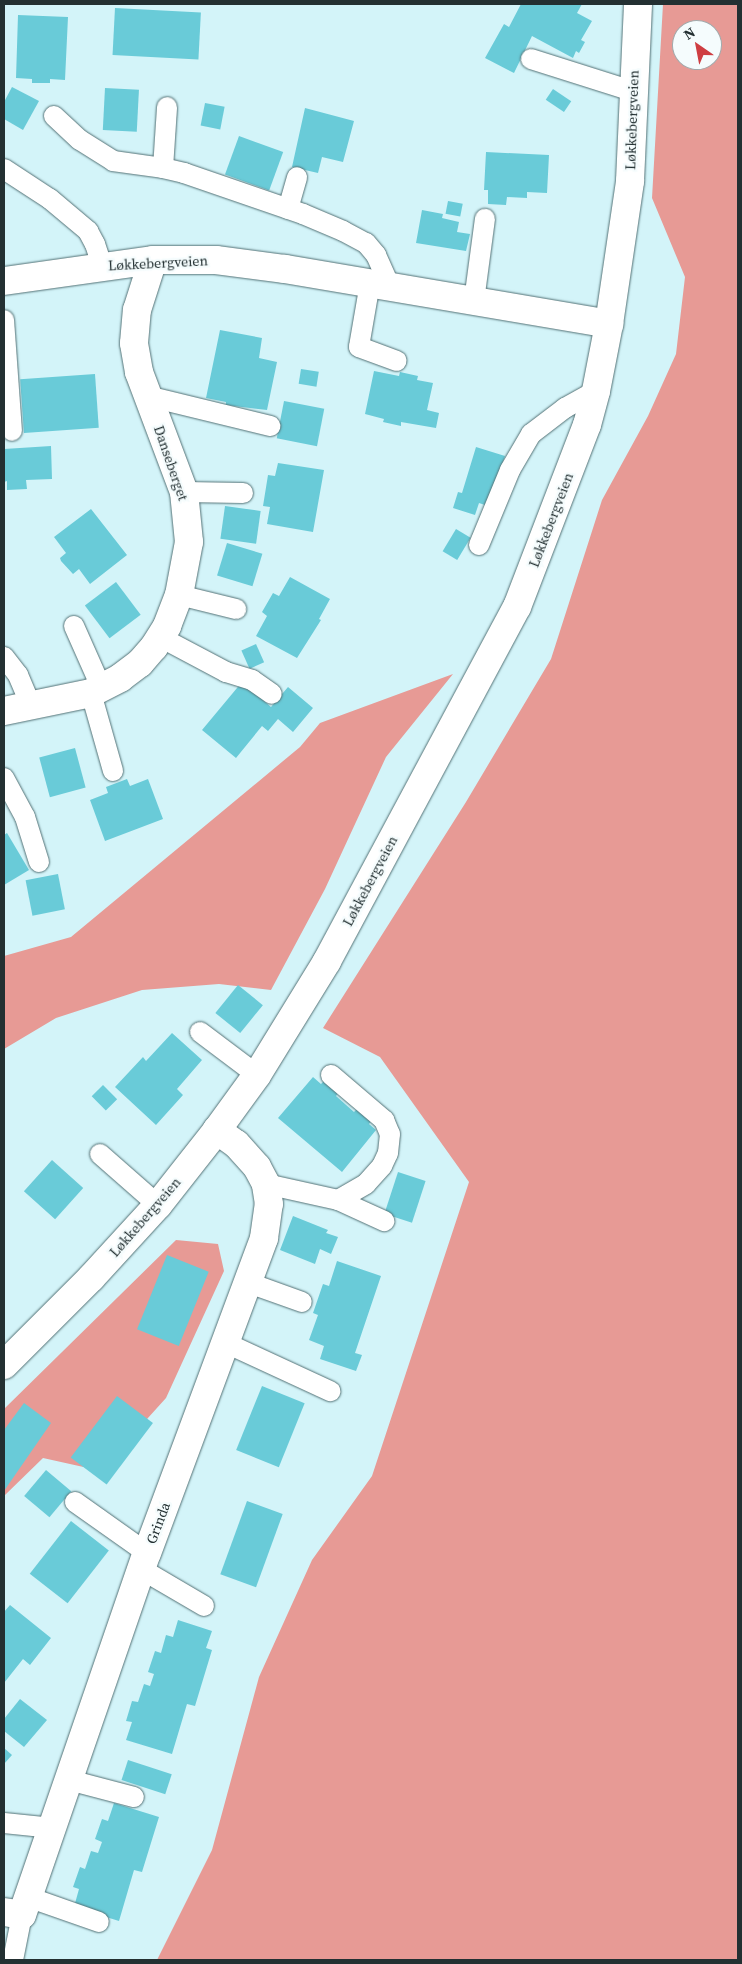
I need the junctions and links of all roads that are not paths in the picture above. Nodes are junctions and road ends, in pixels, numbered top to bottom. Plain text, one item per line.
1 (638, 4) edge
2 (531, 60) dead end
3 (632, 91) junction
4 (167, 107) dead end
5 (54, 116) dead end
6 (163, 168) junction
7 (4, 170) edge
8 (297, 177) dead end
9 (288, 209) junction
10 (485, 219) dead end
11 (153, 260) junction
12 (102, 266) junction
13 (4, 281) edge
14 (380, 285) junction
15 (474, 301) junction
16 (4, 320) edge
17 (609, 324) junction
18 (398, 361) dead end
19 (596, 391) junction
20 (147, 396) junction
21 (270, 426) dead end
22 (12, 431) dead end
23 (184, 492) junction
24 (244, 493) dead end
25 (479, 545) dead end
26 (179, 595) junction
27 (236, 609) dead end
28 (74, 626) dead end
29 (160, 637) junction
30 (4, 657) edge
31 (96, 690) junction
32 (272, 694) dead end
33 (31, 706) junction
34 (4, 712) edge
35 (113, 771) dead end
36 (4, 778) edge
37 (40, 862) dead end
38 (200, 1032) dead end
39 (257, 1075) junction
40 (331, 1075) dead end
41 (217, 1130) junction
42 (100, 1154) dead end
43 (266, 1184) junction
44 (338, 1200) junction
45 (158, 1205) junction
46 (384, 1221) dead end
47 (249, 1283) junction
48 (302, 1302) dead end
49 (226, 1343) junction
50 (4, 1365) edge
51 (330, 1391) dead end
52 (75, 1502) dead end
53 (144, 1561) junction
54 (204, 1606) dead end
55 (68, 1780) junction
56 (134, 1797) dead end
57 (4, 1823) edge
58 (53, 1828) junction
59 (18, 1908) edge
60 (99, 1922) dead end
61 (13, 1960) edge

1 - 3 street, Løkkebergveien
2 - 3 lane
3 - 17 street, Løkkebergveien
4 - 6 lane
5 - 6 lane
6 - 9 lane
7 - 12 lane
8 - 9 lane
9 - 14 lane
10 - 15 lane
11 - 12 street, Løkkebergveien
11 - 14 street, Løkkebergveien
11 - 20 street, Danseberget
12 - 13 street, Løkkebergveien
14 - 15 street, Løkkebergveien
14 - 18 lane
15 - 17 street, Løkkebergveien
16 - 22 lane
17 - 19 street, Løkkebergveien
19 - 25 lane
19 - 39 street, Løkkebergveien
20 - 21 lane
20 - 23 street, Danseberget
23 - 24 lane
23 - 26 street, Danseberget
26 - 27 lane
26 - 29 street, Danseberget
28 - 31 lane
29 - 31 street, Danseberget
29 - 32 lane
30 - 33 lane
31 - 33 street, Danseberget
31 - 35 lane
33 - 34 street, Danseberget
36 - 37 lane
38 - 39 lane
39 - 41 street, Løkkebergveien
40 - 44 lane
41 - 43 street, Grinda
41 - 45 street, Løkkebergveien
42 - 45 lane
43 - 44 lane
43 - 47 street, Grinda
44 - 46 lane
45 - 50 street, Løkkebergveien
47 - 48 lane
47 - 49 street, Grinda
49 - 51 lane
49 - 53 street, Grinda
52 - 53 lane
53 - 54 lane
53 - 55 street, Grinda
55 - 56 lane
55 - 58 street, Grinda
57 - 58 lane
58 - 59 street, Grinda
59 - 60 lane
59 - 61 lane

